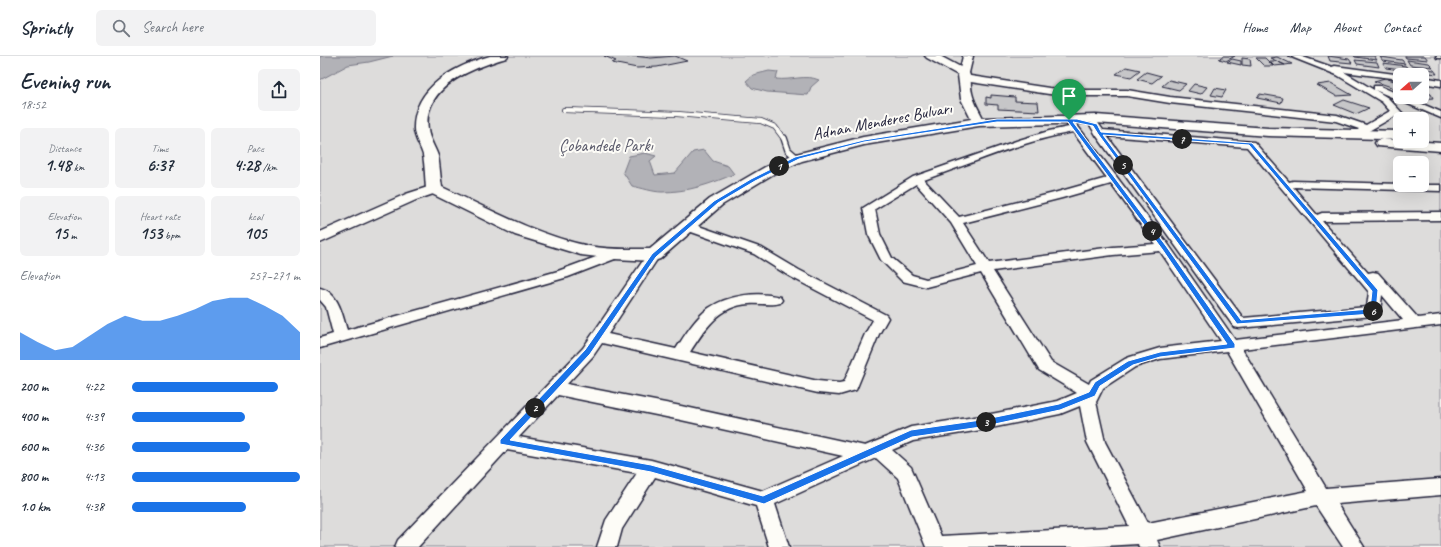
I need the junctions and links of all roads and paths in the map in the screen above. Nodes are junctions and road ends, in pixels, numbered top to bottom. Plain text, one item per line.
1 (502, 56) edge
2 (931, 56) edge
3 (968, 56) edge
4 (1293, 56) edge
5 (1312, 64) junction
6 (1340, 73) junction
7 (964, 75) junction
8 (1393, 76) edge
9 (1429, 81) edge
10 (1441, 83) edge
11 (1422, 107) junction
12 (564, 110) dead end
13 (1396, 112) edge
14 (1393, 114) edge
15 (1441, 115) edge
16 (979, 122) junction
17 (1441, 122) edge
18 (1074, 123) junction
19 (1097, 129) junction
20 (1362, 132) junction
21 (1393, 134) edge
22 (1429, 135) edge
23 (1441, 136) edge
24 (1254, 138) junction
25 (1431, 145) edge
26 (797, 158) junction
27 (917, 179) junction
28 (1113, 180) junction
29 (1293, 184) junction
30 (1441, 188) edge
31 (434, 189) junction
32 (1441, 216) edge
33 (1322, 217) junction
34 (956, 221) junction
35 (688, 226) junction
36 (320, 238) edge
37 (1164, 248) junction
38 (615, 254) junction
39 (654, 255) junction
40 (985, 268) junction
41 (320, 292) edge
42 (775, 300) dead end
43 (1441, 320) edge
44 (1414, 323) junction
45 (341, 337) junction
46 (598, 337) junction
47 (320, 343) edge
48 (1232, 346) junction
49 (680, 356) junction
50 (554, 388) junction
51 (1092, 394) junction
52 (503, 442) junction
53 (872, 452) junction
54 (651, 468) junction
55 (1441, 487) edge
56 (1321, 497) junction
57 (764, 500) junction
58 (1146, 540) edge
59 (405, 547) edge
60 (607, 547) edge
61 (779, 547) edge
62 (936, 547) edge
63 (1354, 547) edge

1 - 31 main road
2 - 7 main road
3 - 7 street, Adnan Menderes Bulvarı
4 - 5 street
5 - 6 street
5 - 8 street
6 - 11 street
6 - 13 street
7 - 16 main road, Adnan Menderes Bulvarı
7 - 20 street
9 - 10 street
11 - 15 street
11 - 17 street
12 - 26 lane
14 - 20 street
16 - 18 main road
16 - 26 main road, Adnan Menderes Bulvarı
18 - 19 main road
18 - 20 main road
18 - 27 street
18 - 28 street
19 - 19 street
19 - 24 main road
20 - 21 main road
22 - 23 main road
24 - 25 main road
24 - 29 street
26 - 35 main road, Adnan Menderes Bulvarı
27 - 34 street
27 - 40 street
28 - 34 street
28 - 37 street
29 - 30 street
29 - 33 street
31 - 36 street
31 - 38 main road
32 - 33 street
33 - 44 street
34 - 40 street
35 - 39 main road, Adnan Menderes Bulvarı
35 - 49 street
37 - 40 street
37 - 48 street
38 - 39 main road
38 - 45 street
39 - 46 street
40 - 51 street
41 - 45 street
42 - 49 street
43 - 44 street
44 - 48 street
45 - 47 street
46 - 49 street
46 - 50 street
48 - 51 street
48 - 56 street
50 - 52 street
50 - 53 street
51 - 53 street
51 - 58 street
52 - 54 street
52 - 59 street
53 - 57 street
53 - 62 street
54 - 57 street
54 - 60 street
55 - 56 street
56 - 58 street
56 - 63 street
57 - 61 street
58 - 62 street

